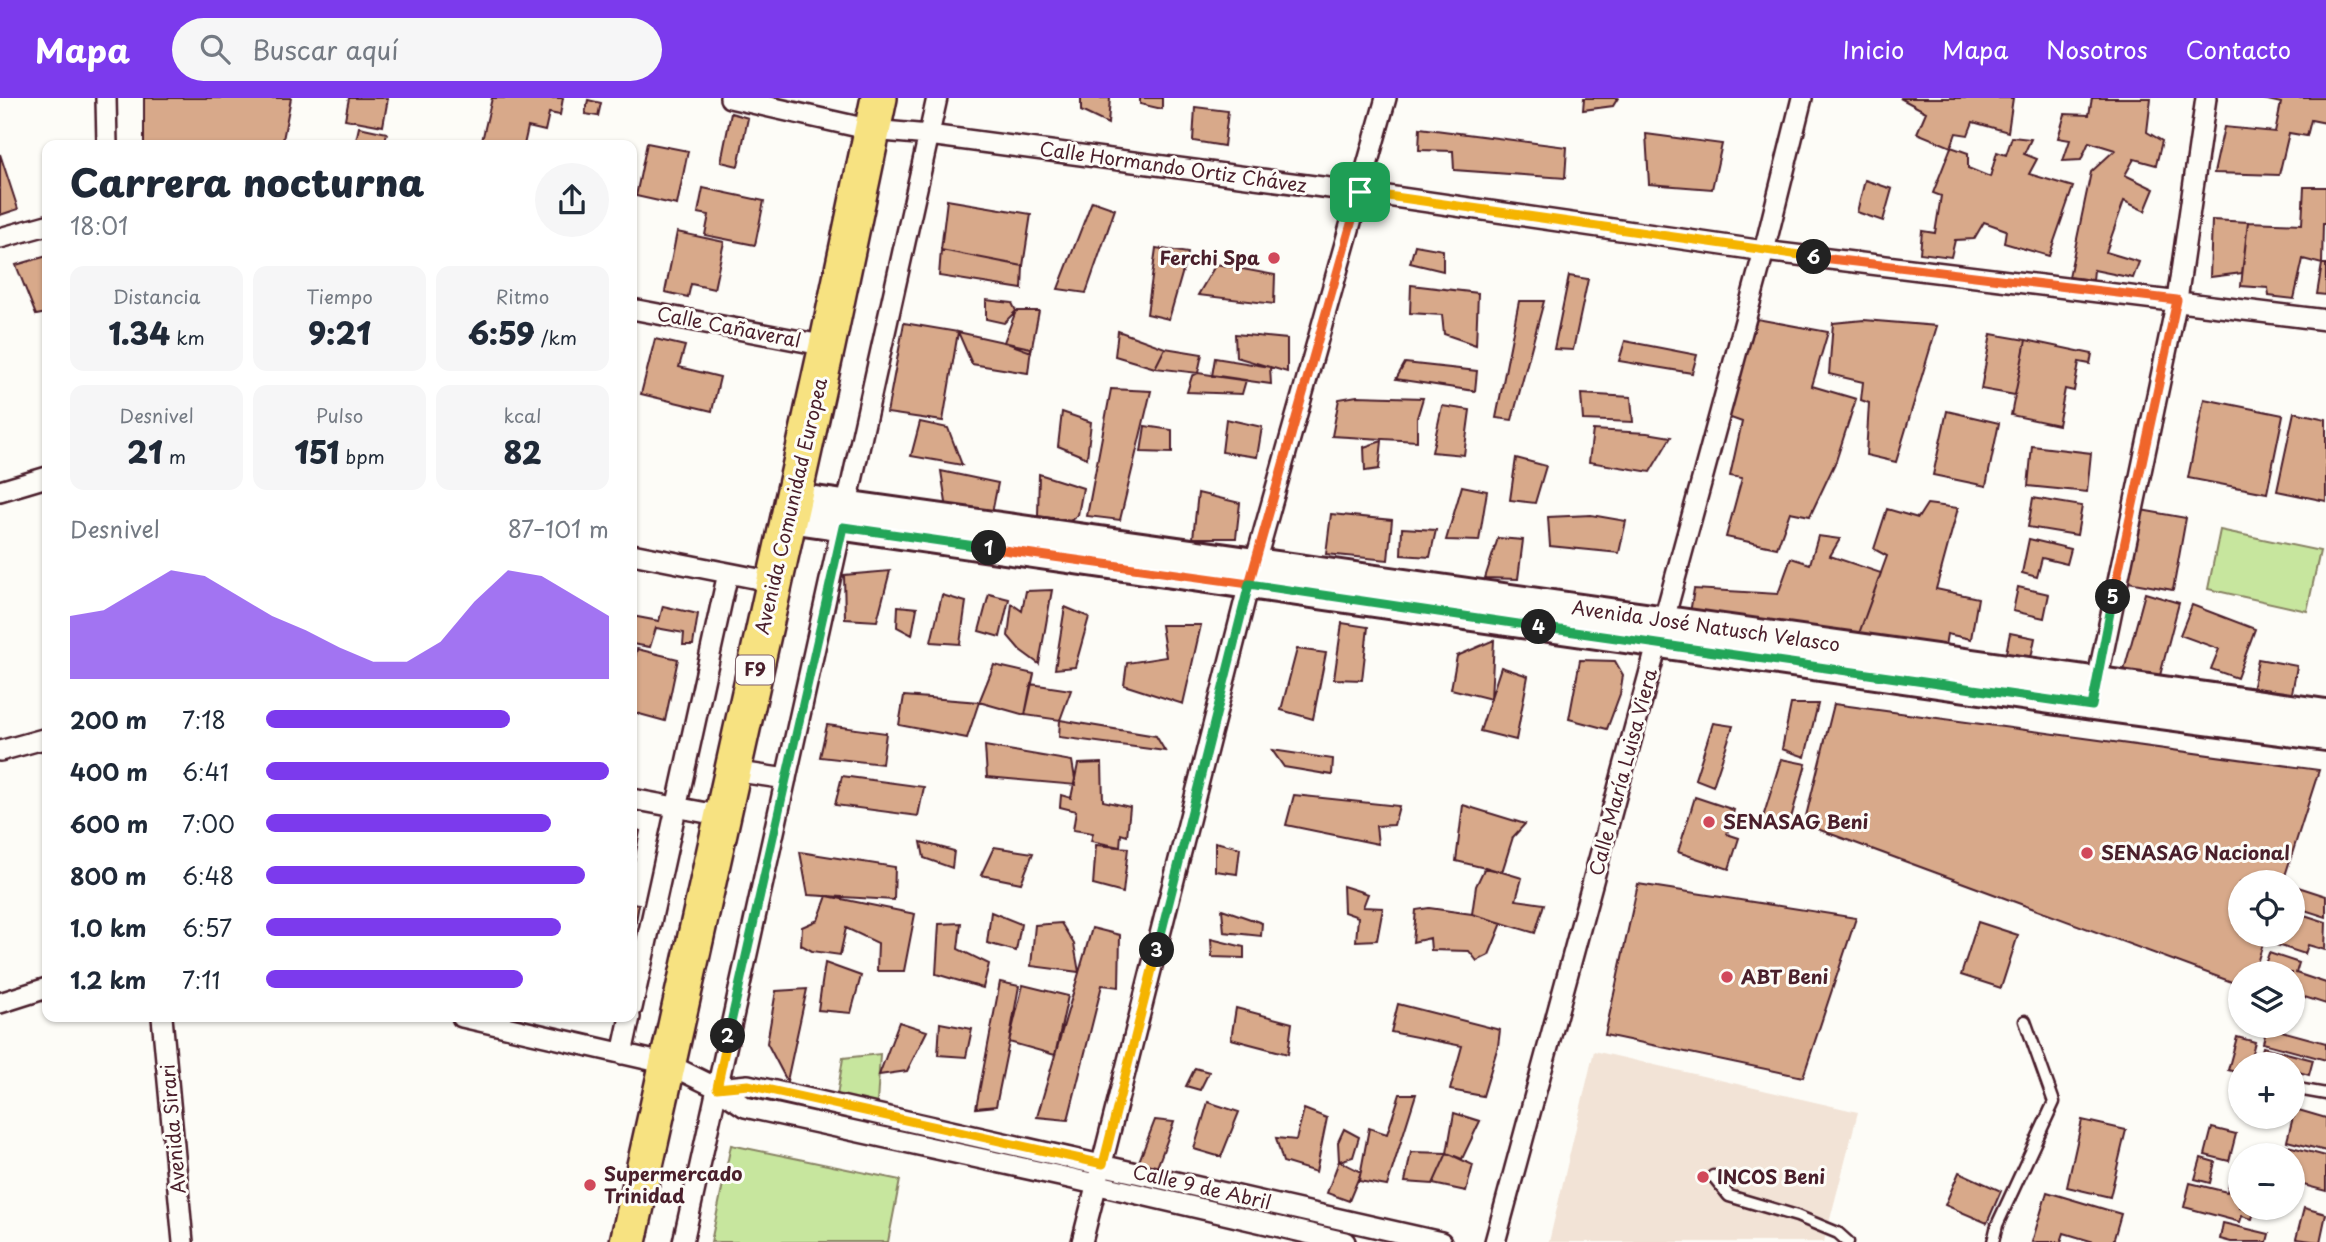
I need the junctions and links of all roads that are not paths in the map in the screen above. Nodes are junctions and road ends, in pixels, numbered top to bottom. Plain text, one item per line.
1 (106, 98) edge
2 (730, 98) edge
3 (937, 98) edge
4 (1386, 98) edge
5 (1802, 98) edge
6 (2206, 98) edge
7 (875, 114) edge
8 (929, 135) junction
9 (107, 140) edge
10 (1360, 192) junction
11 (42, 226) edge
12 (0, 238) edge
13 (1764, 251) junction
14 (2177, 300) junction
15 (637, 310) edge
16 (2326, 320) edge
17 (827, 346) junction
18 (42, 478) edge
19 (0, 491) edge
20 (792, 508) junction
21 (845, 516) junction
22 (637, 555) edge
23 (728, 573) junction
24 (1252, 573) junction
25 (774, 582) junction
26 (1661, 632) junction
27 (2094, 694) junction
28 (2326, 713) edge
29 (2326, 737) edge
30 (42, 739) edge
31 (0, 751) edge
32 (733, 771) junction
33 (786, 779) junction
34 (637, 800) edge
35 (676, 807) junction
36 (723, 816) junction
37 (637, 985) edge
38 (42, 990) edge
39 (0, 1003) edge
40 (2025, 1021) dead end
41 (162, 1022) edge
42 (484, 1022) edge
43 (629, 1022) edge
44 (622, 1054) junction
45 (668, 1064) junction
46 (717, 1088) junction
47 (2305, 1090) edge
48 (2326, 1094) edge
49 (1103, 1164) junction
50 (1713, 1176) dead end
51 (1097, 1185) junction
52 (183, 1242) edge
53 (628, 1242) edge
54 (683, 1242) edge
55 (1082, 1242) edge
56 (1345, 1242) edge
57 (1441, 1242) edge
58 (1495, 1242) edge
59 (1848, 1242) edge
60 (1993, 1242) edge

1 - 9 street
2 - 7 street, Calle Hormando Ortiz Chávez
3 - 8 street
4 - 10 street
5 - 13 street, Calle María Luisa Viera
6 - 14 street
7 - 8 street, Calle Hormando Ortiz Chávez
7 - 17 highway, Avenida Comunidad Europea / F9
8 - 10 street, Calle Hormando Ortiz Chávez
8 - 21 street
10 - 13 street, Calle Hormando Ortiz Chávez
10 - 24 street
11 - 12 street
13 - 14 street, Calle Hormando Ortiz Chávez
13 - 26 street, Calle María Luisa Viera
14 - 16 street, Calle Hormando Ortiz Chávez
14 - 27 street
15 - 17 street, Calle Cañaveral
17 - 20 highway, Avenida Comunidad Europea / F9
18 - 19 street
20 - 21 main road, Avenida José Natusch Velasco
20 - 25 highway, Avenida Comunidad Europea / F9
21 - 24 main road, Avenida José Natusch Velasco
21 - 33 street
22 - 23 street
23 - 25 street
23 - 35 street
24 - 26 main road, Avenida José Natusch Velasco
24 - 49 street
25 - 32 highway, Avenida Comunidad Europea / F9
26 - 27 main road, Avenida José Natusch Velasco
26 - 58 street, Calle María Luisa Viera
27 - 28 main road, Avenida José Natusch Velasco
27 - 29 main road, Avenida José Natusch Velasco
30 - 31 street
32 - 33 street
32 - 36 highway, Avenida Comunidad Europea / F9
33 - 46 street
34 - 35 street
35 - 36 street
35 - 37 street
36 - 45 highway, Avenida Comunidad Europea / F9
38 - 39 street
40 - 60 lane
41 - 52 street, Avenida Sirari
42 - 44 street, Calle 9 de Abril
43 - 44 street
44 - 45 street, Calle 9 de Abril
45 - 46 street, Calle 9 de Abril
45 - 53 highway, Avenida Comunidad Europea / F9
46 - 49 street, Calle 9 de Abril
46 - 51 street, Calle 9 de Abril
46 - 54 street
47 - 48 lane
49 - 51 street
49 - 57 street, Calle 9 de Abril
50 - 59 lane
51 - 55 street
51 - 56 street, Calle 9 de Abril

